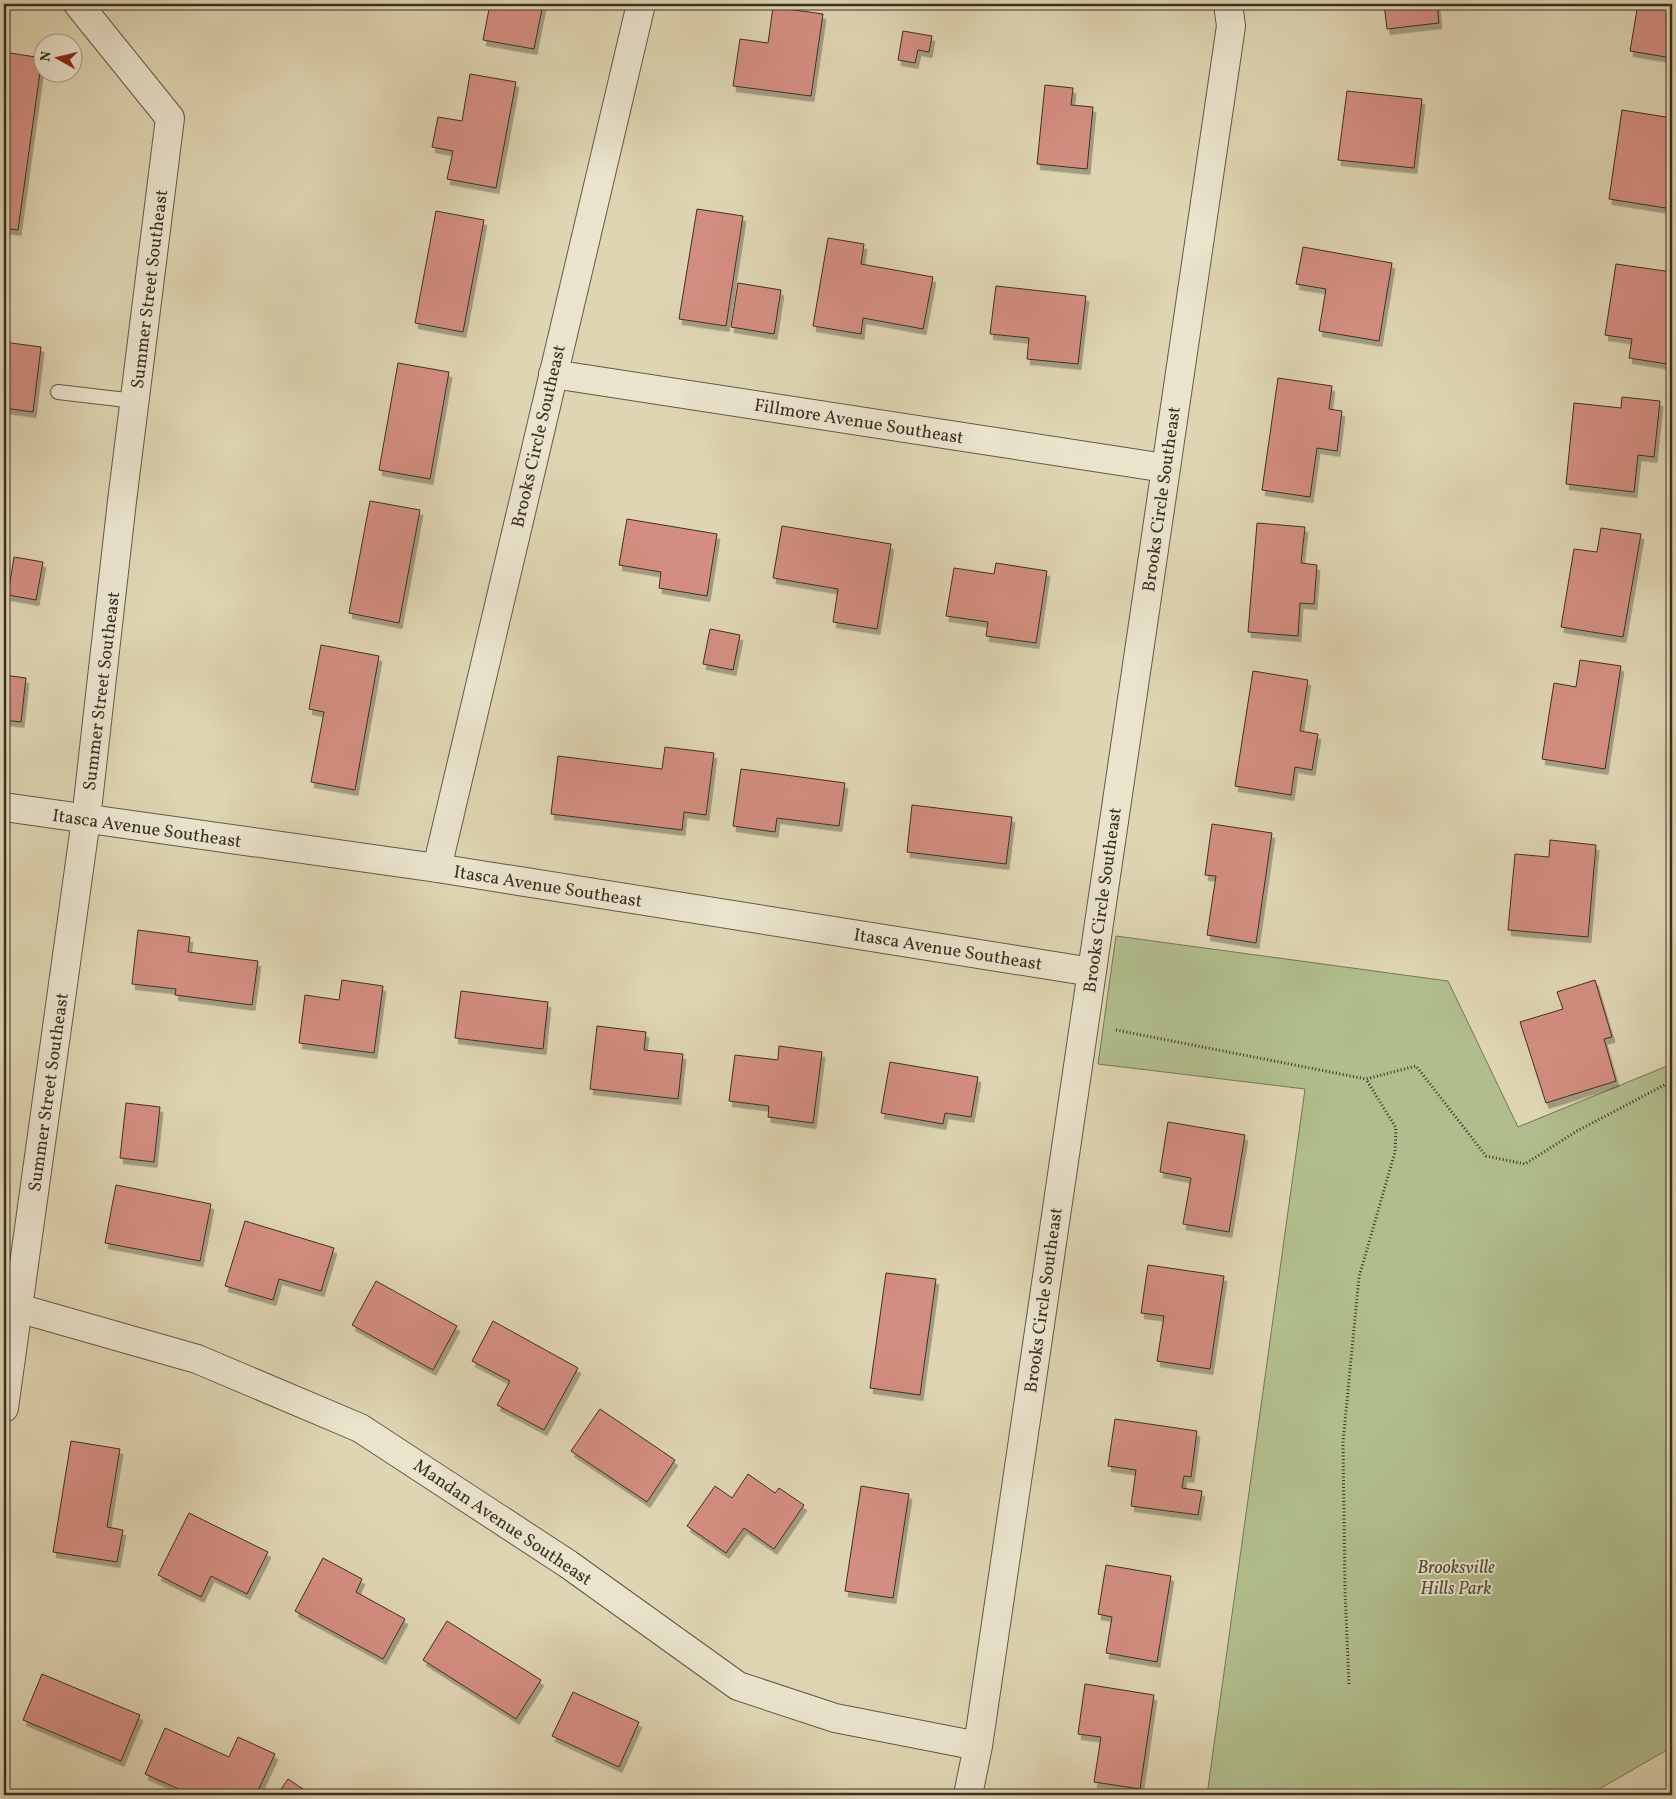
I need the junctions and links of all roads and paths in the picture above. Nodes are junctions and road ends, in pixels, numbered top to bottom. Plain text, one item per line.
1 (78, 4) edge
2 (640, 4) edge
3 (1228, 4) edge
4 (553, 374) junction
5 (58, 392) dead end
6 (135, 401) junction
7 (1165, 468) junction
8 (4, 807) edge
9 (86, 819) junction
10 (437, 868) junction
11 (1092, 972) junction
12 (1084, 1023) junction
13 (1366, 1079) junction
14 (1672, 1081) edge
15 (18, 1308) junction
16 (4, 1408) edge
17 (1349, 1684) dead end
18 (978, 1746) junction
19 (968, 1795) edge

1 - 6 street, Summer Street Southeast
2 - 4 street, Brooks Circle Southeast
3 - 7 street, Brooks Circle Southeast
4 - 7 street, Fillmore Avenue Southeast
4 - 10 street, Brooks Circle Southeast
5 - 6 lane
6 - 9 street, Summer Street Southeast
7 - 11 street, Brooks Circle Southeast
8 - 9 street, Itasca Avenue Southeast
9 - 10 street, Itasca Avenue Southeast
9 - 15 street, Summer Street Southeast
10 - 11 street, Itasca Avenue Southeast
11 - 12 street, Brooks Circle Southeast
12 - 13 path
12 - 18 street, Brooks Circle Southeast
13 - 14 path
13 - 17 path
15 - 16 street, Summer Street Southeast
15 - 18 street, Mandan Avenue Southeast
18 - 19 street, Brooks Circle Southeast

